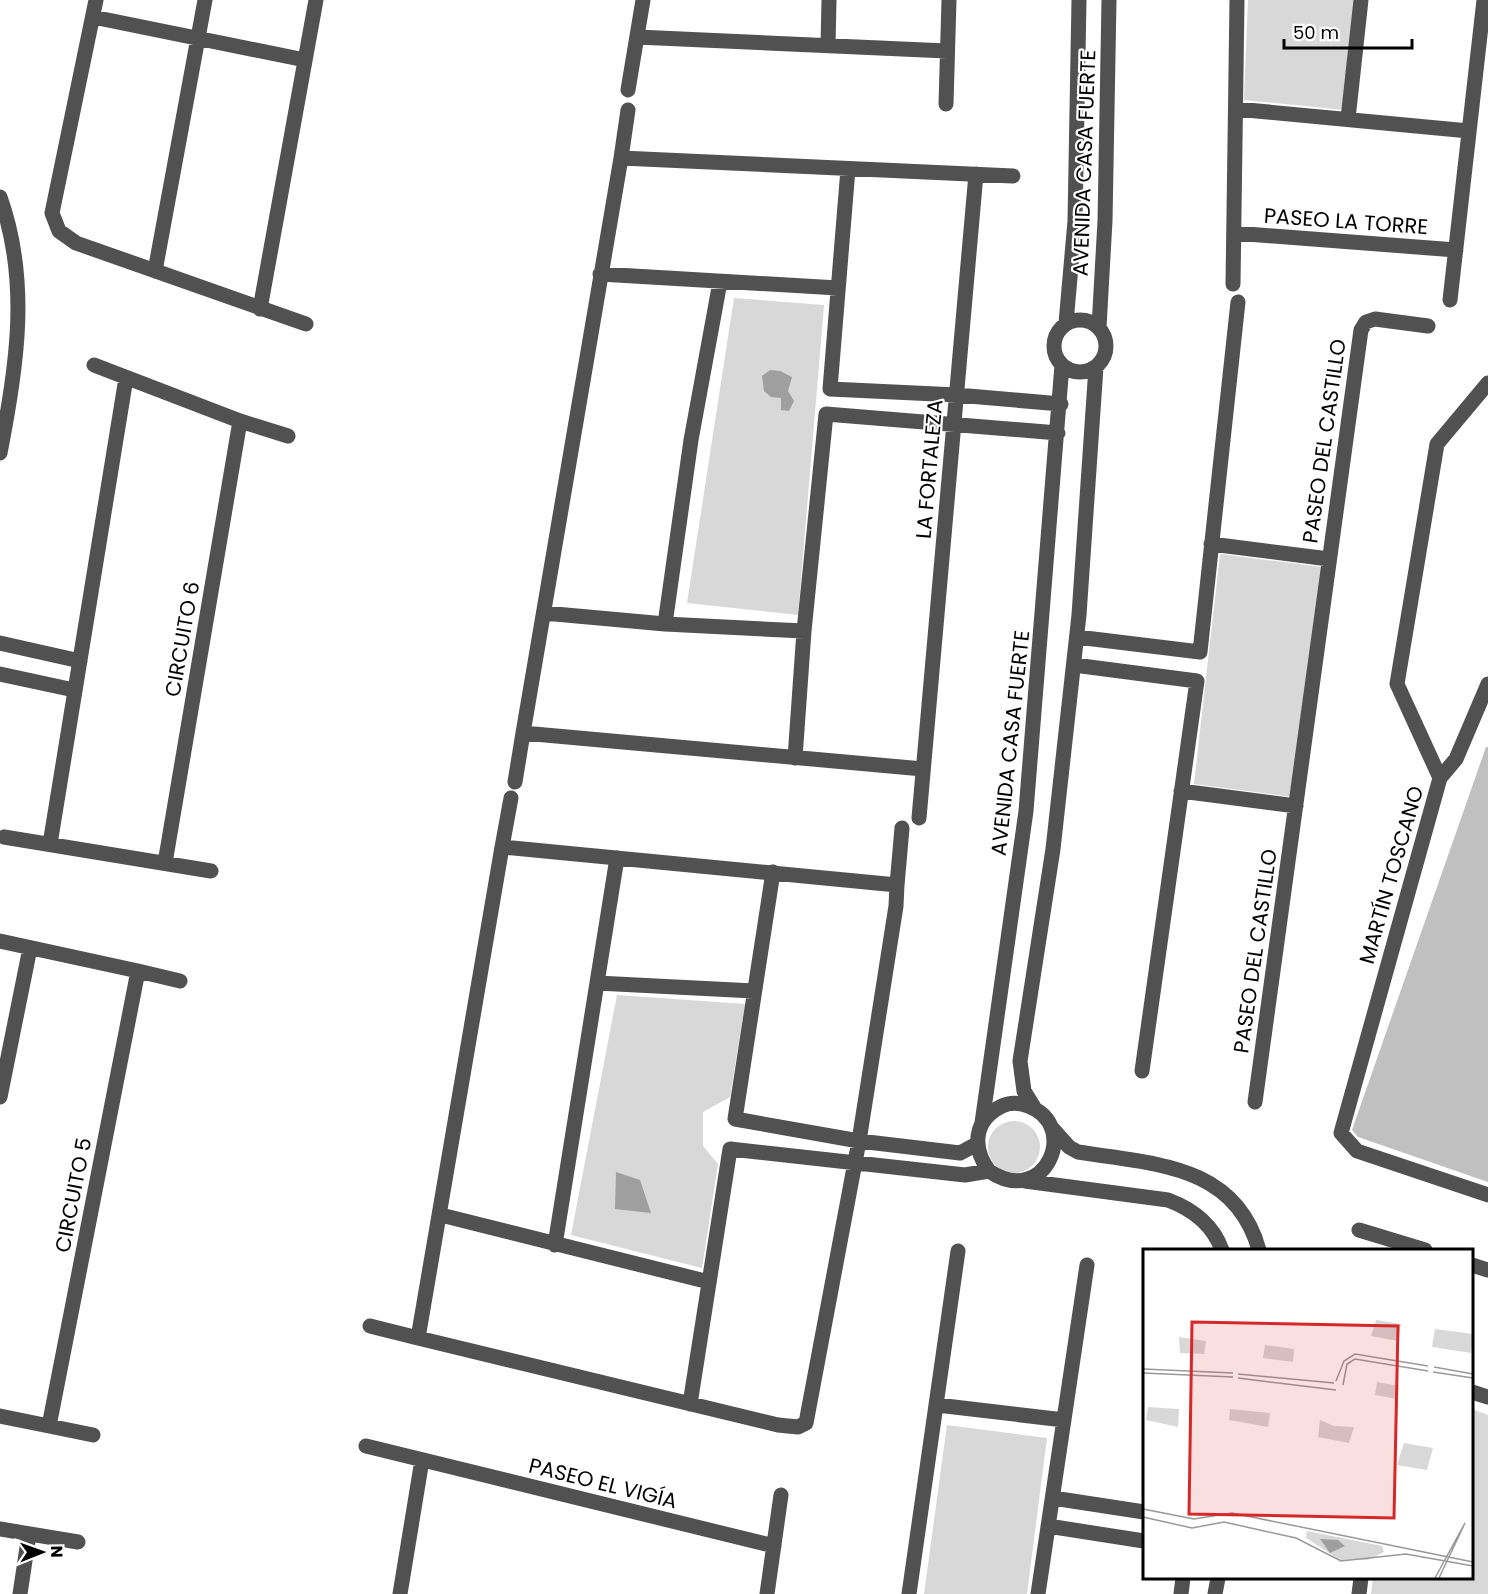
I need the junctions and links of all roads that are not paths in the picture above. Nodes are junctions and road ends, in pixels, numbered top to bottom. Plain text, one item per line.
1 (96, 0) edge
2 (205, 0) edge
3 (316, 0) edge
4 (643, 0) edge
5 (829, 0) edge
6 (949, 0) edge
7 (1079, 0) edge
8 (1109, 0) edge
9 (1237, 0) edge
10 (1361, 0) edge
11 (1484, 0) edge
12 (93, 17) junction
13 (637, 37) junction
14 (197, 39) junction
15 (828, 46) junction
16 (947, 51) junction
17 (305, 60) junction
18 (628, 90) dead end
19 (946, 104) dead end
20 (1236, 109) junction
21 (628, 110) dead end
22 (1348, 119) junction
23 (1469, 130) junction
24 (621, 158) junction
25 (848, 169) junction
26 (976, 174) junction
27 (1013, 176) dead end
28 (0, 197) edge
29 (1234, 233) junction
30 (1456, 250) junction
31 (154, 271) junction
32 (600, 274) junction
33 (720, 282) junction
34 (1233, 284) dead end
35 (838, 288) junction
36 (1450, 300) dead end
37 (1238, 302) dead end
38 (260, 309) junction
39 (1066, 323) junction
40 (306, 324) dead end
41 (1428, 326) dead end
42 (1099, 327) junction
43 (94, 364) dead end
44 (1062, 365) junction
45 (1096, 367) junction
46 (126, 378) junction
47 (1488, 383) edge
48 (957, 394) junction
49 (1060, 404) junction
50 (240, 421) junction
51 (955, 424) junction
52 (1058, 433) junction
53 (288, 436) dead end
54 (0, 453) edge
55 (1211, 544) junction
56 (1329, 559) junction
57 (544, 613) junction
58 (665, 624) junction
59 (804, 631) junction
60 (1077, 637) junction
61 (0, 643) edge
62 (80, 661) junction
63 (1074, 665) junction
64 (0, 674) edge
65 (1488, 684) edge
66 (74, 690) junction
67 (523, 734) junction
68 (795, 758) junction
69 (923, 769) junction
70 (1440, 778) junction
71 (515, 782) dead end
72 (1181, 791) junction
73 (511, 798) dead end
74 (1296, 806) junction
75 (920, 818) dead end
76 (902, 828) dead end
77 (4, 837) dead end
78 (50, 844) junction
79 (502, 847) junction
80 (617, 858) junction
81 (165, 863) junction
82 (211, 871) dead end
83 (773, 872) junction
84 (897, 885) junction
85 (0, 941) edge
86 (30, 948) junction
87 (138, 971) junction
88 (180, 981) dead end
89 (597, 983) junction
90 (754, 991) junction
91 (1142, 1071) dead end
92 (0, 1097) edge
93 (1255, 1102) dead end
94 (1035, 1109) junction
95 (982, 1123) junction
96 (1051, 1126) junction
97 (859, 1141) junction
98 (977, 1144) junction
99 (853, 1164) junction
100 (989, 1171) junction
101 (1025, 1181) junction
102 (1488, 1196) edge
103 (441, 1215) junction
104 (1359, 1230) dead end
105 (555, 1245) junction
106 (1221, 1249) edge
107 (1257, 1249) edge
108 (1415, 1249) edge
109 (958, 1251) dead end
110 (1088, 1265) dead end
111 (1473, 1265) edge
112 (1488, 1270) edge
113 (709, 1282) junction
114 (370, 1326) dead end
115 (418, 1338) junction
116 (1473, 1392) edge
117 (1488, 1397) edge
118 (690, 1404) junction
119 (937, 1405) junction
120 (0, 1416) edge
121 (1064, 1420) junction
122 (49, 1426) junction
123 (93, 1435) dead end
124 (366, 1446) dead end
125 (422, 1460) junction
126 (781, 1496) dead end
127 (1053, 1498) junction
128 (1143, 1512) edge
129 (1048, 1526) junction
130 (0, 1529) edge
131 (29, 1534) junction
132 (1143, 1541) edge
133 (78, 1542) dead end
134 (774, 1546) junction
135 (1183, 1579) edge
136 (1218, 1579) edge
137 (1361, 1579) edge
138 (20, 1594) edge
139 (401, 1594) edge
140 (767, 1594) edge
141 (909, 1594) edge
142 (1038, 1594) edge
143 (1181, 1594) edge
144 (1215, 1594) edge
145 (1359, 1594) edge

1 - 12 street
2 - 14 street
3 - 17 street
4 - 13 street
5 - 15 street
6 - 16 street
7 - 39 street, AVENIDA CASA FUERTE
8 - 42 street, AVENIDA CASA FUERTE
9 - 20 street, PASEO LA TORRE
10 - 22 street
11 - 23 street, PASEO LA TORRE
12 - 14 street
12 - 31 street
13 - 15 street
13 - 18 street
14 - 17 street
14 - 31 street
15 - 16 street
16 - 19 street
17 - 38 street
20 - 22 street
20 - 29 street, PASEO LA TORRE
21 - 24 street
22 - 23 street
23 - 30 street, PASEO LA TORRE
24 - 25 street
24 - 32 street
25 - 26 street
25 - 35 street
26 - 27 street
26 - 48 street, LA FORTALEZA
28 - 54 street
29 - 30 street, PASEO LA TORRE
29 - 34 street, PASEO LA TORRE
30 - 36 street, PASEO LA TORRE
31 - 38 street
32 - 33 street
32 - 57 street
33 - 35 street
33 - 58 street
35 - 48 street
37 - 55 street
38 - 40 street
39 - 42 street
39 - 44 street
41 - 56 street, PASEO DEL CASTILLO
42 - 45 street
43 - 46 street
44 - 45 street
44 - 49 street, AVENIDA CASA FUERTE
45 - 60 street
46 - 50 street
46 - 62 street
47 - 70 street, MARTÍN TOSCANO
48 - 49 street
48 - 51 street, LA FORTALEZA
49 - 52 street, AVENIDA CASA FUERTE
50 - 53 street
50 - 81 street, CIRCUITO 6
51 - 52 street
51 - 59 street
51 - 69 street, LA FORTALEZA
52 - 95 street, AVENIDA CASA FUERTE
55 - 56 street, PASEO DEL CASTILLO
55 - 60 street
56 - 74 street, PASEO DEL CASTILLO
57 - 58 street
57 - 67 street
58 - 59 street
59 - 68 street
60 - 63 street
61 - 62 street
62 - 66 street
63 - 72 street
63 - 94 street
64 - 66 street
65 - 70 street
66 - 78 street
67 - 68 street
67 - 71 street
68 - 69 street
69 - 75 street, LA FORTALEZA
70 - 102 street, MARTÍN TOSCANO
72 - 74 street
72 - 91 street
73 - 79 street
74 - 93 street, PASEO DEL CASTILLO
76 - 84 street
77 - 78 street
78 - 81 street
79 - 80 street
79 - 103 street
80 - 83 street
80 - 89 street
81 - 82 street
83 - 84 street
83 - 90 street
84 - 97 street
85 - 86 street
86 - 87 street
86 - 92 street
87 - 88 street
87 - 122 street, CIRCUITO 5
89 - 90 street
89 - 105 street
90 - 97 street
94 - 95 street
94 - 96 street
95 - 98 street
96 - 101 street
96 - 107 street
97 - 98 street
97 - 99 street
98 - 100 street
99 - 100 street
99 - 113 street
99 - 118 street
100 - 101 street
101 - 106 street
103 - 105 street
103 - 115 street
104 - 108 street
105 - 113 street
109 - 119 street
110 - 121 street
111 - 112 street
113 - 118 street
114 - 115 street
115 - 118 street
116 - 117 street
119 - 121 street
119 - 141 street
120 - 122 street
121 - 127 street
122 - 123 street
124 - 125 street, PASEO EL VIGÍA
125 - 134 street, PASEO EL VIGÍA
125 - 139 street
126 - 134 street
127 - 128 street
127 - 129 street
129 - 132 street
129 - 142 street
130 - 131 street
131 - 133 street
131 - 138 street
134 - 140 street
135 - 143 street
136 - 144 street
137 - 145 street

